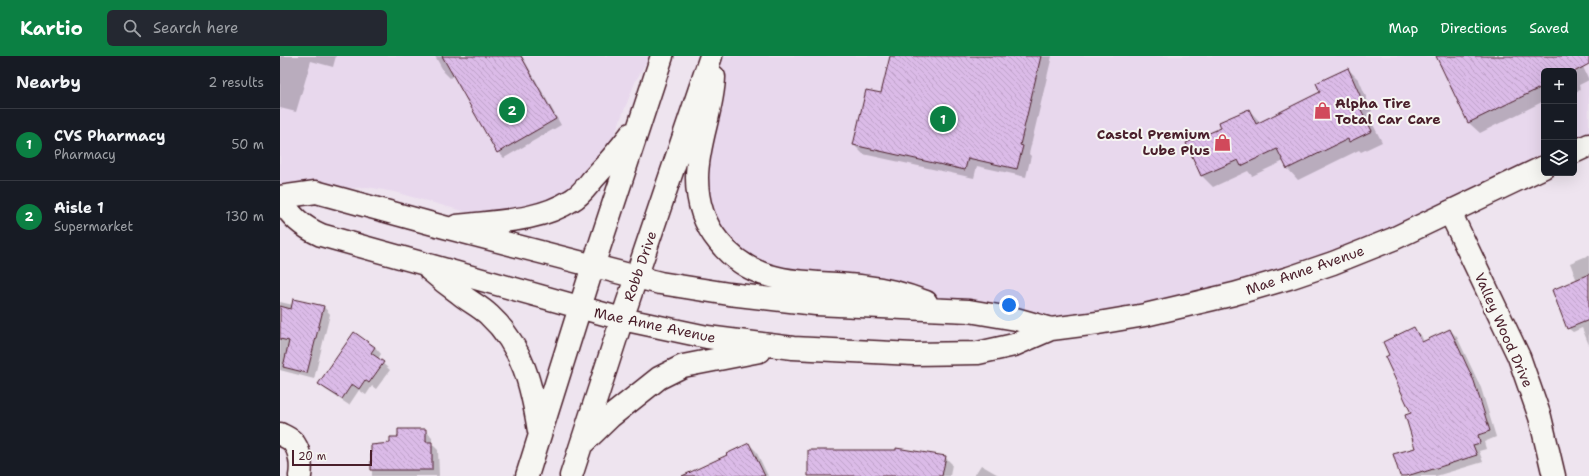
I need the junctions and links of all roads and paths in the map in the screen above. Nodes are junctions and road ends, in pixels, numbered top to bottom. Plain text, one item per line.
1 (662, 56) edge
2 (711, 56) edge
3 (641, 121) junction
4 (1589, 145) edge
5 (1577, 151) edge
6 (1541, 168) edge
7 (280, 198) edge
8 (1450, 212) junction
9 (444, 227) junction
10 (423, 264) junction
11 (593, 266) junction
12 (636, 277) junction
13 (580, 308) junction
14 (944, 309) junction
15 (622, 319) junction
16 (1051, 329) junction
17 (782, 347) junction
18 (280, 434) edge
19 (540, 434) junction
20 (582, 444) junction
21 (300, 476) edge
22 (527, 476) edge
23 (572, 476) edge
24 (1554, 476) edge

1 - 3 main road
2 - 12 main road, Robb Drive
2 - 14 main road
3 - 9 main road
3 - 11 main road
4 - 5 main road
6 - 8 main road, Mae Anne Avenue
7 - 9 main road, Mae Anne Avenue
7 - 10 main road, Mae Anne Avenue
8 - 16 main road, Mae Anne Avenue
8 - 24 main road, Valley Wood Drive
9 - 11 main road, Mae Anne Avenue
10 - 13 main road, Mae Anne Avenue
10 - 19 main road
11 - 12 main road, Mae Anne Avenue
11 - 13 main road
12 - 14 main road, Mae Anne Avenue
12 - 15 main road, Robb Drive
13 - 15 main road, Mae Anne Avenue
13 - 19 main road
14 - 16 main road, Mae Anne Avenue
15 - 17 main road, Mae Anne Avenue
15 - 20 main road, Robb Drive
16 - 17 main road, Mae Anne Avenue
17 - 20 main road
18 - 21 main road
19 - 22 main road
20 - 23 main road, Robb Drive

